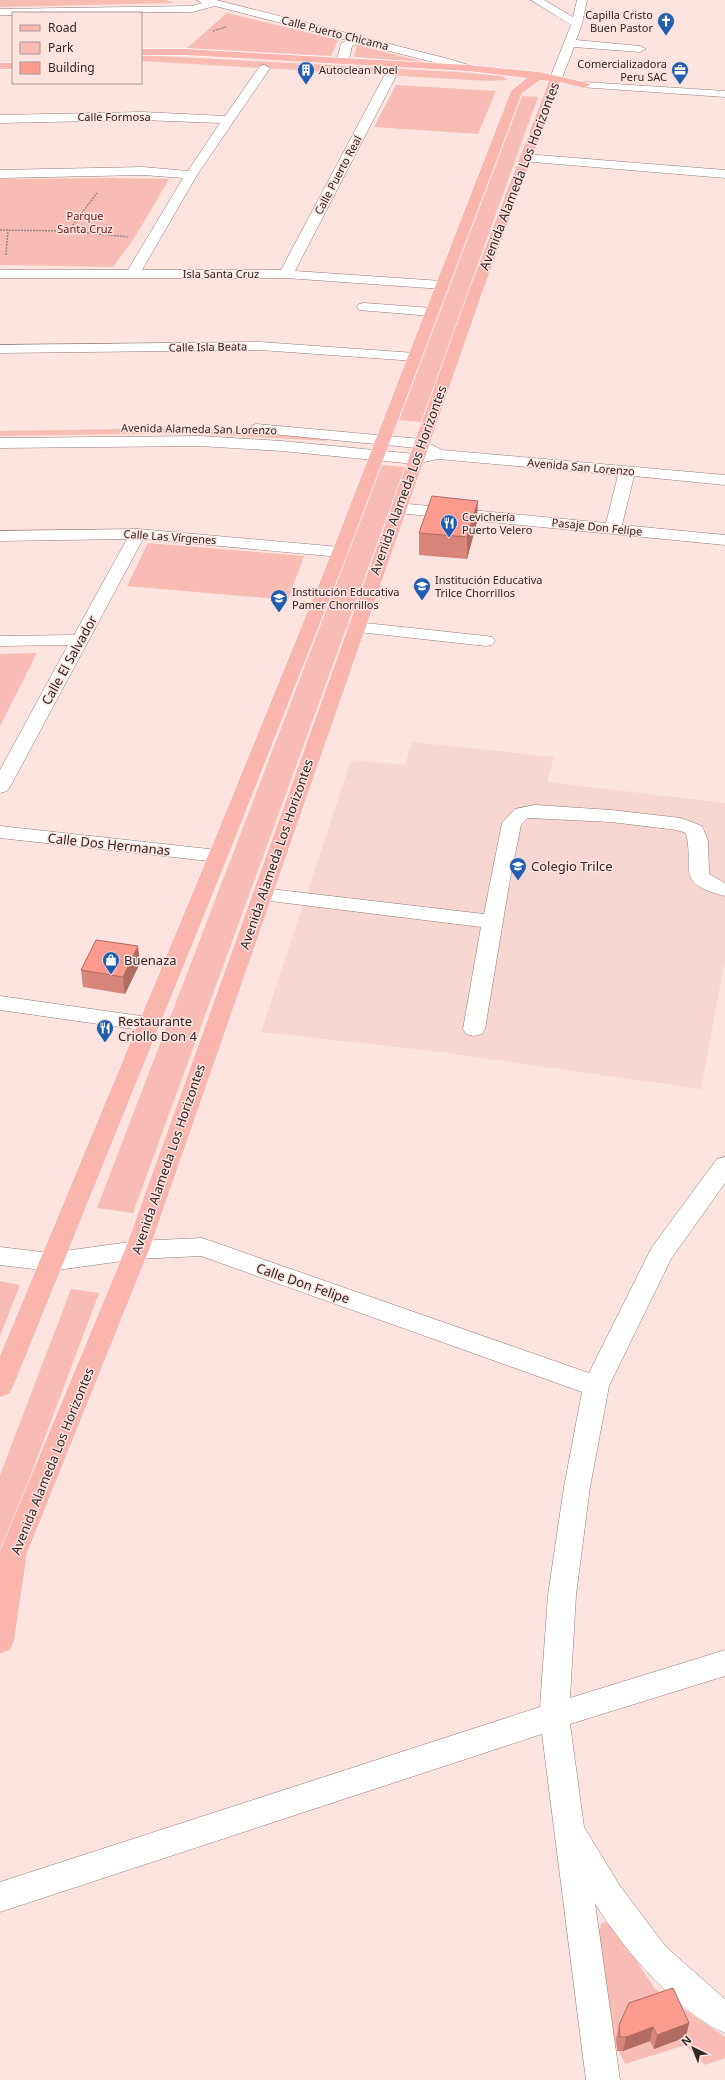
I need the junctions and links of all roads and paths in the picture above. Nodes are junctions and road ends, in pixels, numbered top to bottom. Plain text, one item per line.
1 (202, 0) edge
2 (536, 0) edge
3 (582, 0) edge
4 (215, 3) junction
5 (0, 12) edge
6 (577, 24) junction
7 (357, 38) junction
8 (570, 43) junction
9 (640, 49) dead end
10 (142, 52) edge
11 (0, 55) edge
12 (12, 55) edge
13 (343, 60) junction
14 (142, 63) edge
15 (0, 66) edge
16 (12, 66) edge
17 (264, 68) junction
18 (468, 68) junction
19 (295, 70) dead end
20 (374, 75) dead end
21 (394, 76) joint
22 (540, 79) junction
23 (584, 85) joint
24 (725, 94) edge
25 (0, 119) edge
26 (229, 120) junction
27 (525, 158) junction
28 (0, 174) edge
29 (725, 174) edge
30 (191, 175) junction
31 (100, 189) dead end
32 (0, 230) edge
33 (68, 231) junction
34 (154, 238) junction
35 (0, 274) edge
36 (133, 274) junction
37 (286, 274) junction
38 (442, 285) junction
39 (364, 307) dead end
40 (432, 312) junction
41 (0, 349) edge
42 (415, 357) junction
43 (207, 427) dead end
44 (48, 428) dead end
45 (238, 428) dead end
46 (0, 443) edge
47 (380, 448) junction
48 (425, 452) junction
49 (627, 471) junction
50 (725, 480) edge
51 (398, 508) junction
52 (613, 528) junction
53 (138, 534) junction
54 (0, 536) edge
55 (725, 540) edge
56 (340, 552) junction
57 (356, 627) junction
58 (80, 640) junction
59 (0, 641) edge
60 (486, 641) dead end
61 (0, 787) edge
62 (0, 832) edge
63 (218, 856) junction
64 (725, 890) edge
65 (262, 894) junction
66 (491, 922) junction
67 (0, 1003) edge
68 (148, 1024) junction
69 (474, 1029) dead end
70 (725, 1165) edge
71 (137, 1250) junction
72 (0, 1256) edge
73 (50, 1262) junction
74 (596, 1386) junction
75 (0, 1387) edge
76 (0, 1641) edge
77 (725, 1663) edge
78 (554, 1716) junction
79 (569, 1830) junction
80 (0, 1897) edge
81 (725, 2018) edge
82 (603, 2080) edge

1 - 4 street, Calle Puerto Chicama
2 - 6 street
3 - 6 street, Avenida Alameda Los Horizontes
4 - 5 street
4 - 7 street, Calle Puerto Chicama
6 - 8 street, Avenida Alameda Los Horizontes
7 - 13 street
7 - 18 street, Calle Puerto Chicama
8 - 9 street
8 - 22 street, Avenida Alameda Los Horizontes
10 - 13 main road
11 - 12 main road
13 - 18 main road
14 - 17 main road
15 - 16 main road
17 - 19 main road
17 - 26 street
18 - 22 main road
20 - 21 main road
21 - 37 street, Calle Puerto Real
22 - 23 main road
22 - 27 main road, Avenida Alameda Los Horizontes
22 - 38 main road, Avenida Alameda Los Horizontes
23 - 24 street
25 - 26 street, Calle Formosa
26 - 30 street
27 - 29 street
27 - 48 main road, Avenida Alameda Los Horizontes
28 - 30 street
30 - 34 street
31 - 33 path
32 - 33 path
33 - 34 path
34 - 36 street
35 - 36 street, Isla Santa Cruz
36 - 37 street, Isla Santa Cruz
37 - 38 street, Isla Santa Cruz
38 - 40 main road, Avenida Alameda Los Horizontes
39 - 40 street
40 - 42 main road, Avenida Alameda Los Horizontes
41 - 42 street, Calle Isla Beata
42 - 47 main road, Avenida Alameda Los Horizontes
43 - 44 street, Avenida Alameda San Lorenzo
45 - 47 street, Avenida Alameda San Lorenzo
46 - 47 street, Avenida Alameda San Lorenzo
47 - 48 street, Avenida Alameda San Lorenzo
47 - 56 main road, Avenida Alameda Los Horizontes
48 - 49 street, Avenida San Lorenzo
48 - 51 main road, Avenida Alameda Los Horizontes
49 - 50 street, Avenida San Lorenzo
49 - 52 street
51 - 52 street, Pasaje Don Felipe
51 - 57 main road, Avenida Alameda Los Horizontes
52 - 55 street, Pasaje Don Felipe
53 - 54 street, Calle Las Vírgenes
53 - 56 street, Calle Las Vírgenes
53 - 58 street, Calle El Salvador
56 - 63 main road, Avenida Alameda Los Horizontes
57 - 60 street
57 - 65 main road, Avenida Alameda Los Horizontes
58 - 59 street
58 - 61 street, Calle El Salvador
62 - 63 street, Calle Dos Hermanas
63 - 68 main road, Avenida Alameda Los Horizontes
64 - 66 street
65 - 66 street
65 - 71 main road, Avenida Alameda Los Horizontes
66 - 69 street
67 - 68 street
68 - 73 main road, Avenida Alameda Los Horizontes
70 - 74 street
71 - 73 street, Calle Don Felipe
71 - 74 street, Calle Don Felipe
71 - 76 main road, Avenida Alameda Los Horizontes
72 - 73 street, Calle Don Felipe
73 - 75 main road, Avenida Alameda Los Horizontes
74 - 78 street
77 - 78 street
78 - 79 street
78 - 80 street
79 - 81 street
79 - 82 street

